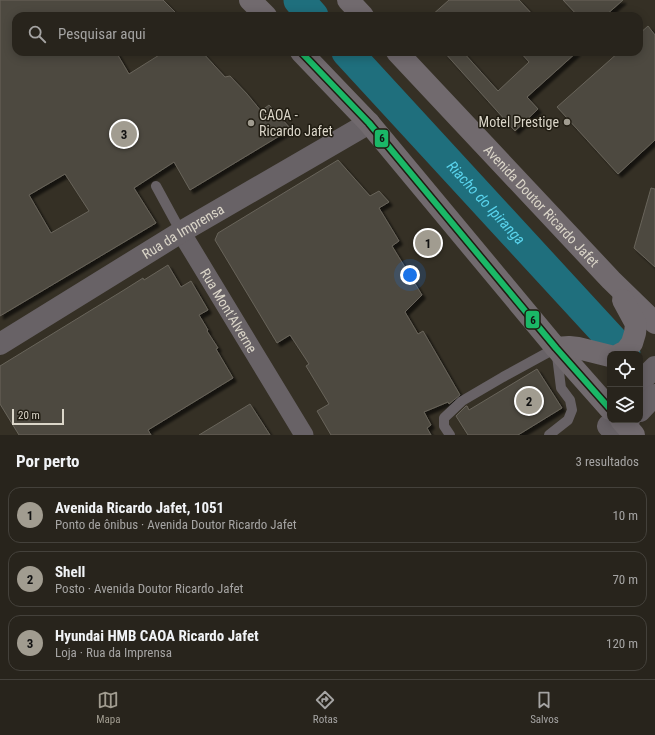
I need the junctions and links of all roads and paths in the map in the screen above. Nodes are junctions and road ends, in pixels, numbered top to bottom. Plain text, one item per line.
1 (250, 0) edge
2 (348, 0) edge
3 (262, 12) edge
4 (359, 12) edge
5 (305, 56) edge
6 (401, 56) edge
7 (369, 123) junction
8 (156, 186) dead end
9 (181, 232) junction
10 (646, 323) edge
11 (0, 344) edge
12 (556, 348) junction
13 (626, 351) edge
14 (603, 355) edge
15 (655, 367) edge
16 (643, 379) edge
17 (655, 395) edge
18 (643, 404) edge
19 (607, 407) edge
20 (304, 435) edge
21 (450, 435) edge
22 (549, 435) edge

1 - 3 main road
2 - 4 main road
5 - 7 main road
6 - 10 main road, Avenida Doutor Ricardo Jafet
7 - 9 street, Rua da Imprensa
7 - 12 main road
8 - 9 lane, Rua Mont'Alverne
9 - 11 street, Rua da Imprensa
9 - 20 street, Rua Mont'Alverne
10 - 13 main road
12 - 14 main road
12 - 19 main road
12 - 21 lane
12 - 22 lane
15 - 16 street
17 - 18 street

